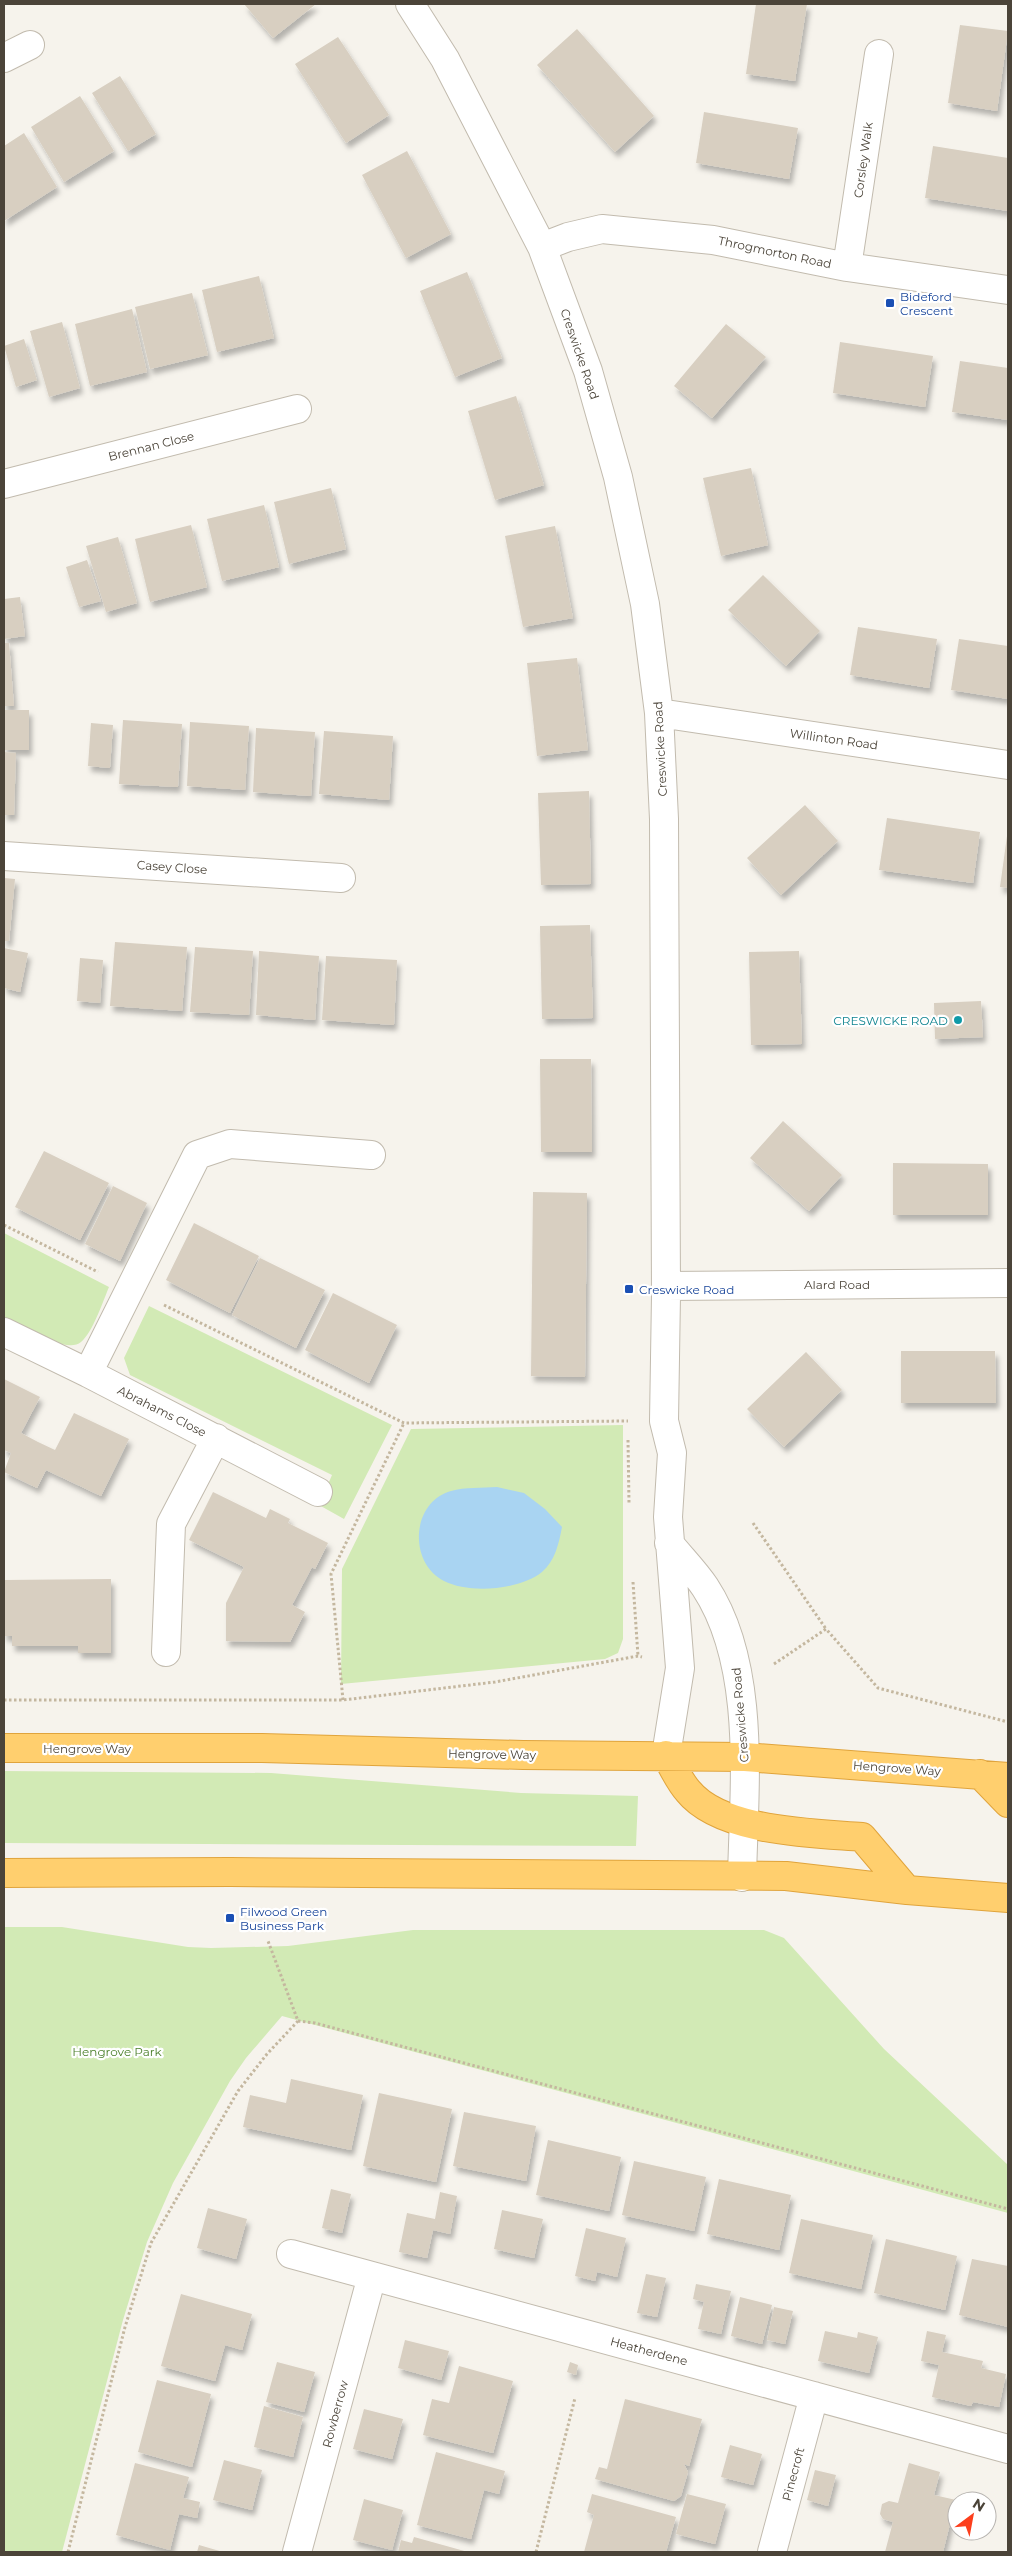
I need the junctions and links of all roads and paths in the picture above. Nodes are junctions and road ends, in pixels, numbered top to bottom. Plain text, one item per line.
1 (410, 4) edge
2 (30, 45) dead end
3 (879, 54) dead end
4 (4, 58) edge
5 (542, 247) junction
6 (847, 267) junction
7 (1008, 290) edge
8 (297, 408) dead end
9 (4, 484) edge
10 (659, 713) junction
11 (1008, 765) edge
12 (4, 856) edge
13 (341, 878) dead end
14 (371, 1155) dead end
15 (4, 1225) edge
16 (1008, 1283) edge
17 (666, 1286) junction
18 (129, 1288) junction
19 (4, 1332) edge
20 (88, 1373) junction
21 (664, 1421) junction
22 (404, 1423) junction
23 (216, 1438) junction
24 (318, 1492) dead end
25 (753, 1523) dead end
26 (669, 1543) junction
27 (826, 1629) junction
28 (166, 1652) dead end
29 (644, 1658) dead end
30 (778, 1662) dead end
31 (4, 1700) edge
32 (343, 1700) junction
33 (1008, 1722) edge
34 (4, 1748) edge
35 (666, 1755) junction
36 (745, 1757) junction
37 (980, 1774) junction
38 (1008, 1778) edge
39 (1008, 1803) edge
40 (743, 1821) junction
41 (4, 1873) edge
42 (742, 1877) junction
43 (907, 1890) junction
44 (1008, 1898) edge
45 (268, 1940) dead end
46 (298, 2021) junction
47 (1008, 2209) edge
48 (290, 2254) dead end
49 (372, 2276) junction
50 (814, 2396) junction
51 (575, 2398) dead end
52 (1008, 2449) edge
53 (68, 2552) edge
54 (297, 2552) edge
55 (536, 2552) edge
56 (772, 2552) edge

1 - 5 street, Creswicke Road
2 - 4 street
3 - 6 street, Corsley Walk
5 - 6 street, Throgmorton Road
5 - 10 street, Creswicke Road
6 - 7 street, Throgmorton Road
8 - 9 street, Brennan Close
10 - 11 street, Willinton Road
10 - 17 street, Creswicke Road
12 - 13 street, Casey Close
14 - 18 street
15 - 18 path
16 - 17 street, Alard Road
17 - 21 street, Creswicke Road
18 - 20 street
18 - 22 path
19 - 20 street, Abrahams Close
20 - 23 street, Abrahams Close
21 - 22 path
21 - 26 street, Creswicke Road
22 - 32 path
23 - 24 street, Abrahams Close
23 - 28 street
25 - 27 path
26 - 35 street, Creswicke Road
26 - 36 street, Creswicke Road
27 - 30 path
27 - 33 path
29 - 32 path
31 - 32 path
34 - 35 highway, Hengrove Way
35 - 36 highway, Hengrove Way
35 - 40 highway
36 - 37 highway, Hengrove Way
36 - 40 street, Creswicke Road
37 - 38 highway, Hengrove Way
37 - 39 highway
40 - 42 street, Creswicke Road
40 - 43 highway
41 - 42 highway
42 - 43 highway
43 - 44 highway
45 - 46 path
46 - 47 path
46 - 53 path
48 - 49 street, Heatherdene
49 - 50 street, Heatherdene
49 - 54 street, Rowberrow
50 - 52 street, Heatherdene
50 - 56 street, Pinecroft
51 - 55 path

